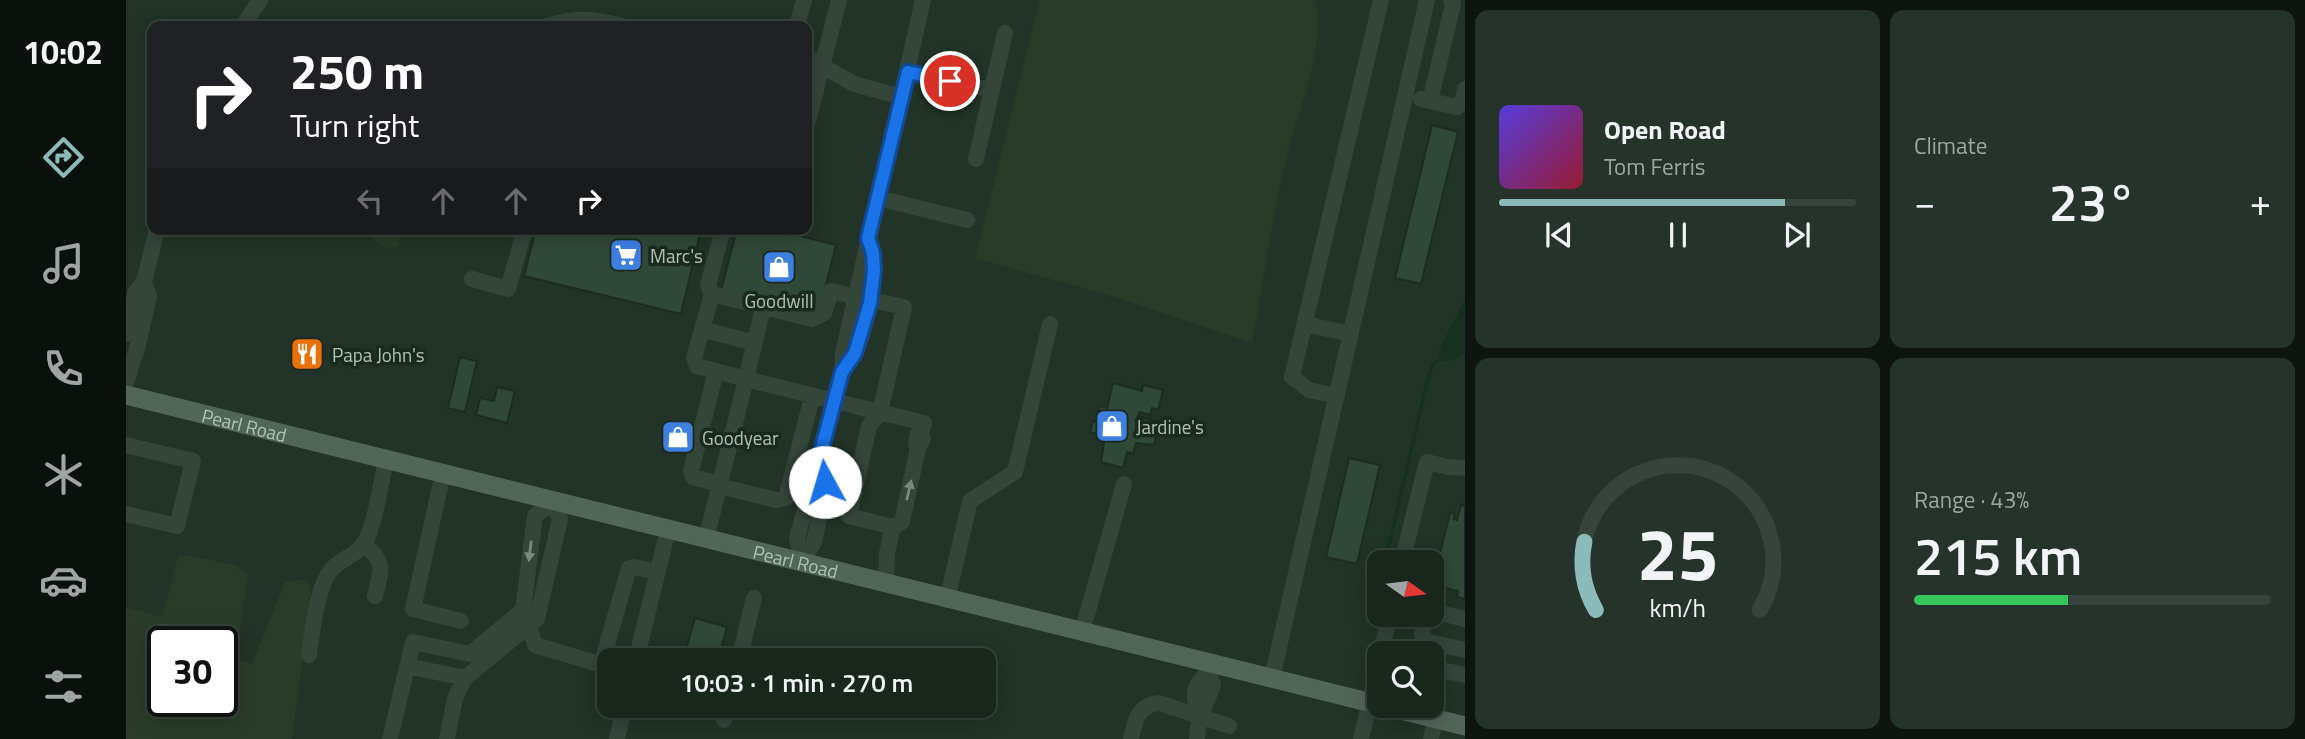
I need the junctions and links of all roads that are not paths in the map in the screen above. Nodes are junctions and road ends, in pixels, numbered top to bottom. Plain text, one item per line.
1 (804, 0) edge
2 (839, 0) edge
3 (923, 0) edge
4 (1381, 0) edge
5 (1427, 0) edge
6 (1451, 0) edge
7 (1459, 0) edge
8 (256, 1) edge
9 (1465, 1) edge
10 (246, 21) edge
11 (564, 21) edge
12 (604, 21) edge
13 (798, 21) edge
14 (1005, 33) dead end
15 (812, 60) edge
16 (822, 65) junction
17 (908, 72) junction
18 (1465, 89) edge
19 (992, 90) junction
20 (1405, 94) junction
21 (902, 97) junction
22 (1425, 100) junction
23 (812, 105) edge
24 (976, 159) dead end
25 (878, 198) junction
26 (967, 220) dead end
27 (156, 235) edge
28 (523, 235) edge
29 (721, 235) edge
30 (472, 279) dead end
31 (144, 282) junction
32 (712, 294) junction
33 (863, 298) junction
34 (763, 307) junction
35 (1050, 324) dead end
36 (1305, 324) junction
37 (702, 329) junction
38 (126, 334) edge
39 (1351, 334) junction
40 (754, 343) junction
41 (716, 371) junction
42 (746, 379) junction
43 (126, 383) edge
44 (126, 395) edge
45 (1337, 396) junction
46 (812, 397) junction
47 (834, 402) junction
48 (880, 413) junction
49 (126, 445) edge
50 (386, 460) junction
51 (1464, 463) edge
52 (443, 473) junction
53 (1124, 484) dead end
54 (719, 485) junction
55 (554, 501) junction
56 (126, 514) edge
57 (893, 527) junction
58 (668, 530) junction
59 (706, 539) junction
60 (363, 544) junction
61 (1405, 550) edge
62 (802, 562) junction
63 (658, 572) junction
64 (879, 582) junction
65 (375, 596) dead end
66 (754, 598) dead end
67 (947, 600) junction
68 (1444, 614) edge
69 (529, 618) junction
70 (1465, 619) edge
71 (461, 621) dead end
72 (1424, 627) edge
73 (1082, 632) junction
74 (609, 648) edge
75 (639, 648) edge
76 (742, 648) edge
77 (1465, 650) edge
78 (309, 655) dead end
79 (597, 664) edge
80 (407, 666) junction
81 (1209, 669) junction
82 (1444, 670) edge
83 (1465, 675) edge
84 (466, 678) junction
85 (1272, 678) junction
86 (1367, 702) edge
87 (1367, 715) edge
88 (1200, 716) junction
89 (622, 718) edge
90 (1431, 718) edge
91 (1435, 719) junction
92 (1229, 726) dead end
93 (1465, 726) edge
94 (390, 739) edge
95 (447, 739) edge
96 (617, 739) edge
97 (1131, 739) edge
98 (1197, 739) edge
99 (1361, 739) edge
100 (1431, 739) edge

1 - 13 street
2 - 16 street
3 - 17 street
4 - 36 street
5 - 20 street
6 - 22 street
7 - 9 street
8 - 10 street
11 - 12 street
14 - 19 street
15 - 16 street
16 - 21 street
16 - 23 street
17 - 19 street
17 - 21 street
18 - 22 street
19 - 24 street
20 - 22 street
20 - 39 street
21 - 25 street
25 - 26 street
25 - 33 street
27 - 31 street
28 - 30 street
29 - 32 street
31 - 38 street
31 - 43 street
32 - 34 street
32 - 37 street
33 - 34 street
33 - 47 street
33 - 48 street
34 - 40 street
35 - 67 street
36 - 39 street
36 - 45 street
37 - 40 street
37 - 41 street
39 - 45 street
40 - 42 street
41 - 42 street
41 - 54 street
42 - 46 street
42 - 54 street
44 - 50 main road, Pearl Road
45 - 85 street
46 - 47 street
46 - 54 street
47 - 48 street
47 - 62 street
48 - 57 street
57 -> 48 street
49 - 56 street
50 - 52 main road, Pearl Road
50 - 60 street
51 - 61 street
52 - 55 main road, Pearl Road
52 - 71 street
53 - 73 street
54 - 59 street
55 - 58 main road, Pearl Road
55 - 69 street
55 -> 69 street
57 - 64 street
58 - 59 main road, Pearl Road
58 - 63 street
59 - 62 main road, Pearl Road
60 - 65 street
60 - 78 street
62 - 64 main road, Pearl Road
63 - 74 street
63 - 75 street
64 - 67 main road, Pearl Road
66 - 76 street
67 - 73 main road, Pearl Road
68 - 70 street
69 - 79 street
69 - 80 street
69 - 84 street
72 - 77 street
73 - 81 main road, Pearl Road
80 - 84 street
80 - 94 street
81 - 85 main road, Pearl Road
81 - 88 street
82 - 83 street
84 - 95 street
85 - 86 main road, Pearl Road
87 - 99 street
88 - 92 street
88 - 97 street
88 - 98 street
89 - 96 street
90 - 91 main road, Pearl Road
91 - 93 main road, Pearl Road
91 - 100 street

